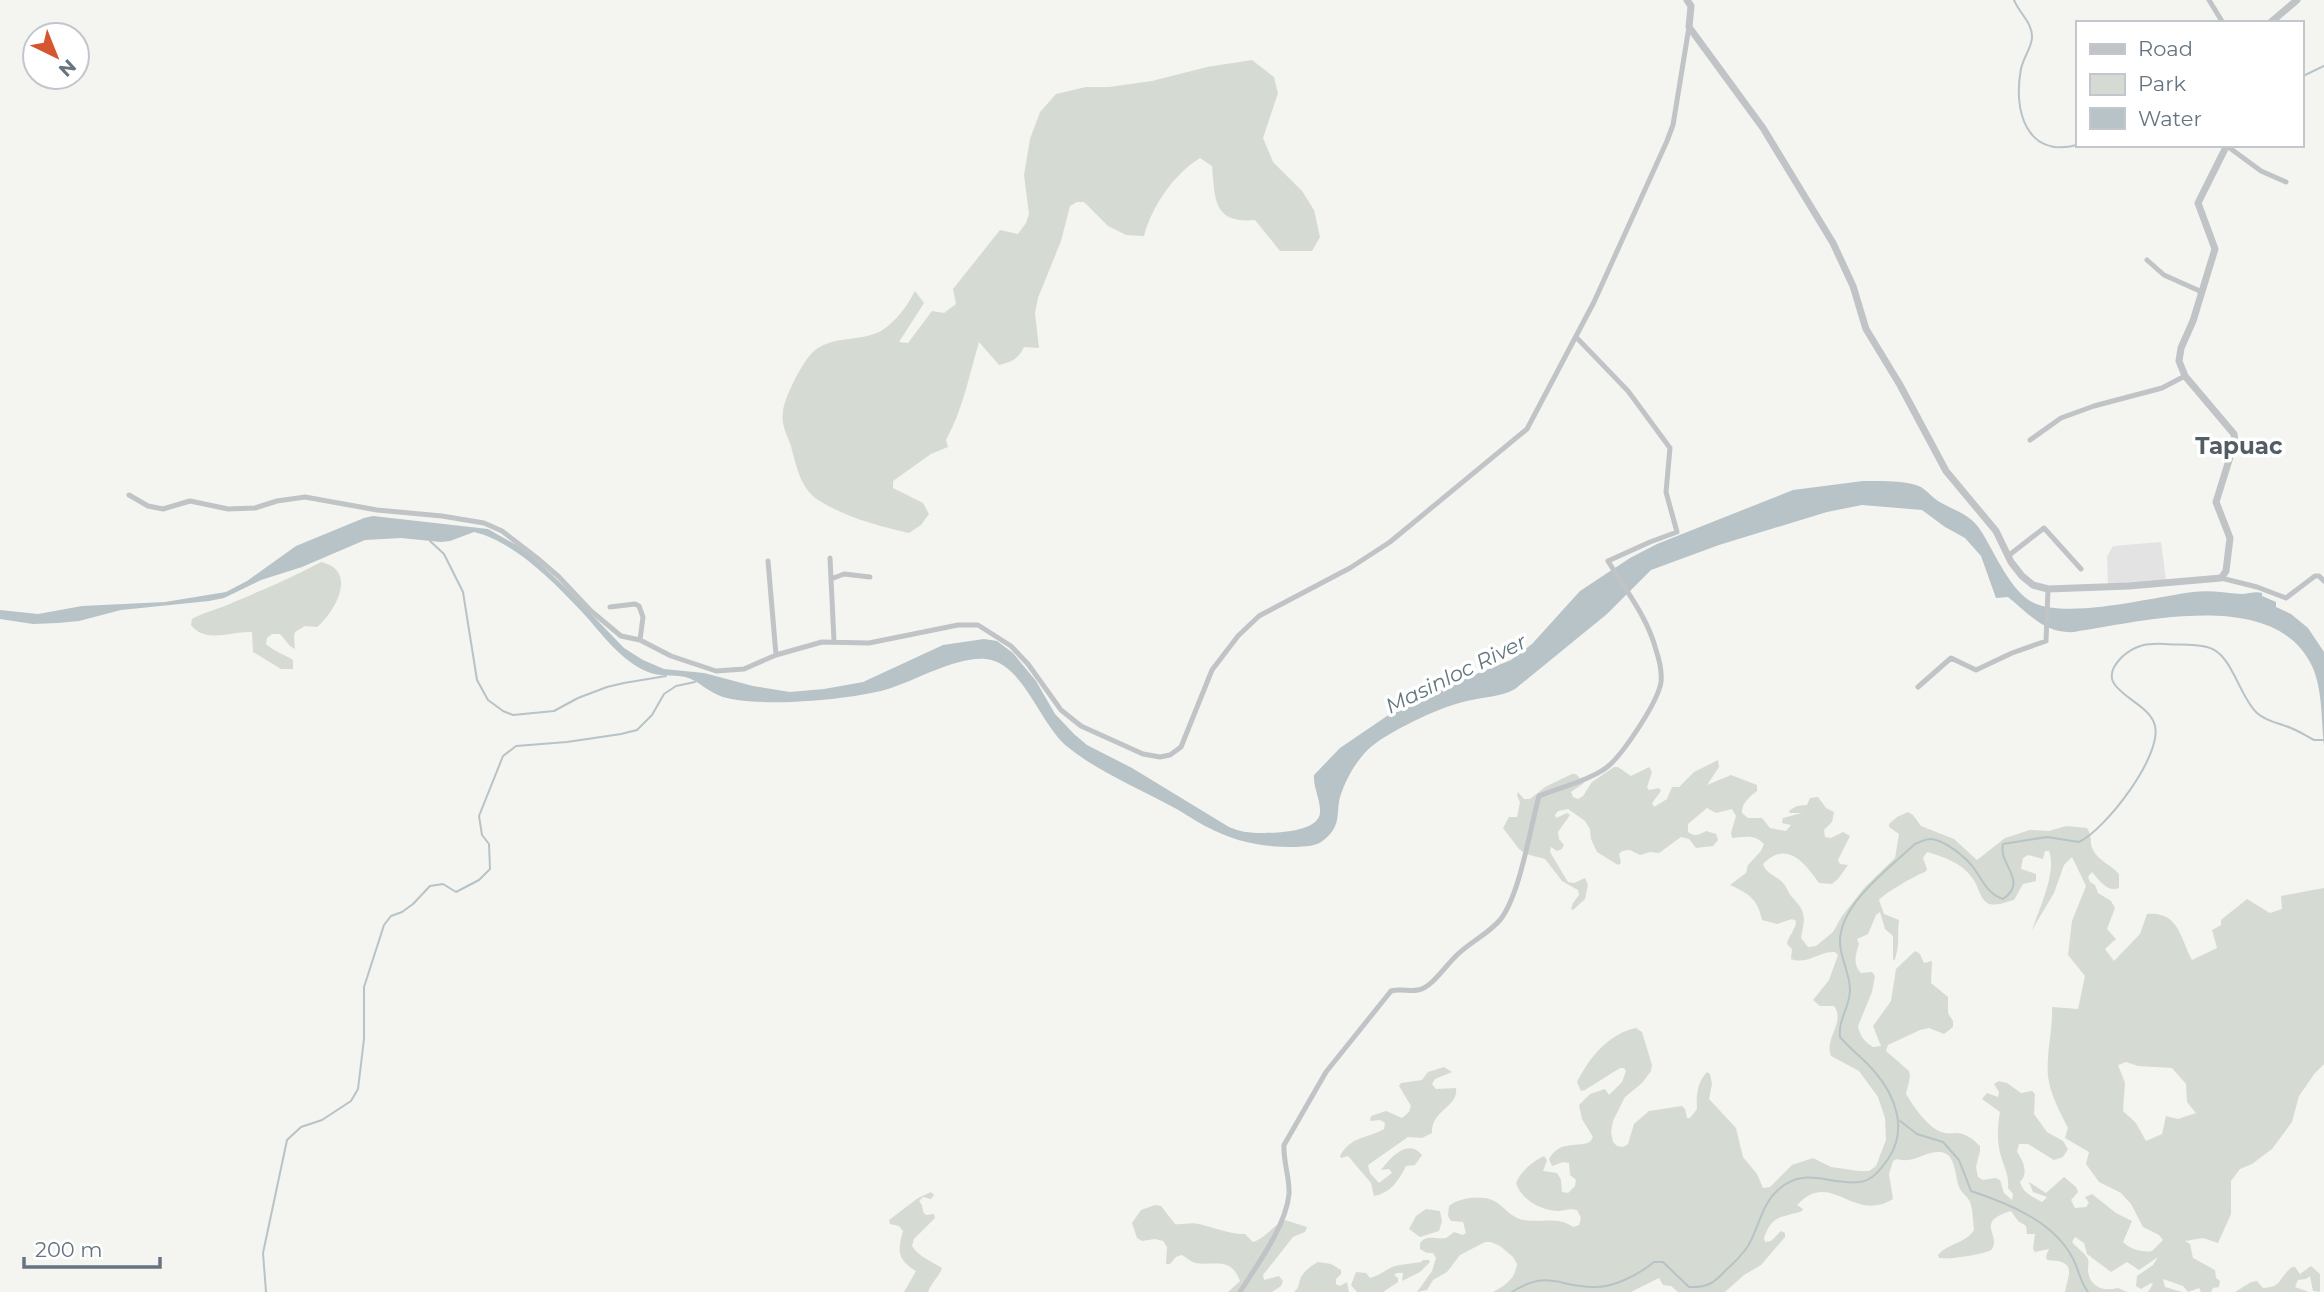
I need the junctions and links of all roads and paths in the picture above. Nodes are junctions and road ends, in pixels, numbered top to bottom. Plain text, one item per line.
1 (1687, 0) edge
2 (2209, 0) edge
3 (2297, 0) edge
4 (2223, 21) edge
5 (2272, 21) edge
6 (1689, 27) junction
7 (2226, 147) edge
8 (2228, 147) edge
9 (2286, 182) dead end
10 (2147, 260) dead end
11 (2202, 292) junction
12 (1576, 337) junction
13 (2185, 376) junction
14 (2030, 440) dead end
15 (129, 495) dead end
16 (2008, 556) junction
17 (830, 558) dead end
18 (768, 561) dead end
19 (2081, 569) dead end
20 (870, 577) dead end
21 (2221, 578) junction
22 (831, 579) junction
23 (2324, 580) edge
24 (2047, 593) junction
25 (610, 607) dead end
26 (640, 640) junction
27 (834, 641) junction
28 (776, 655) junction
29 (1918, 687) dead end
30 (1240, 1292) edge

1 - 6 street
2 - 4 street
3 - 5 street
6 - 12 street
6 - 16 street
7 - 11 street
8 - 9 street
10 - 11 street
11 - 13 street
12 - 27 street
12 - 30 street
13 - 14 street
13 - 21 street
15 - 26 street
16 - 19 street
16 - 24 street
17 - 22 street
18 - 28 street
20 - 22 street
21 - 23 street
21 - 24 street
22 - 27 street
24 - 29 street
25 - 26 street
26 - 28 street
27 - 28 street

